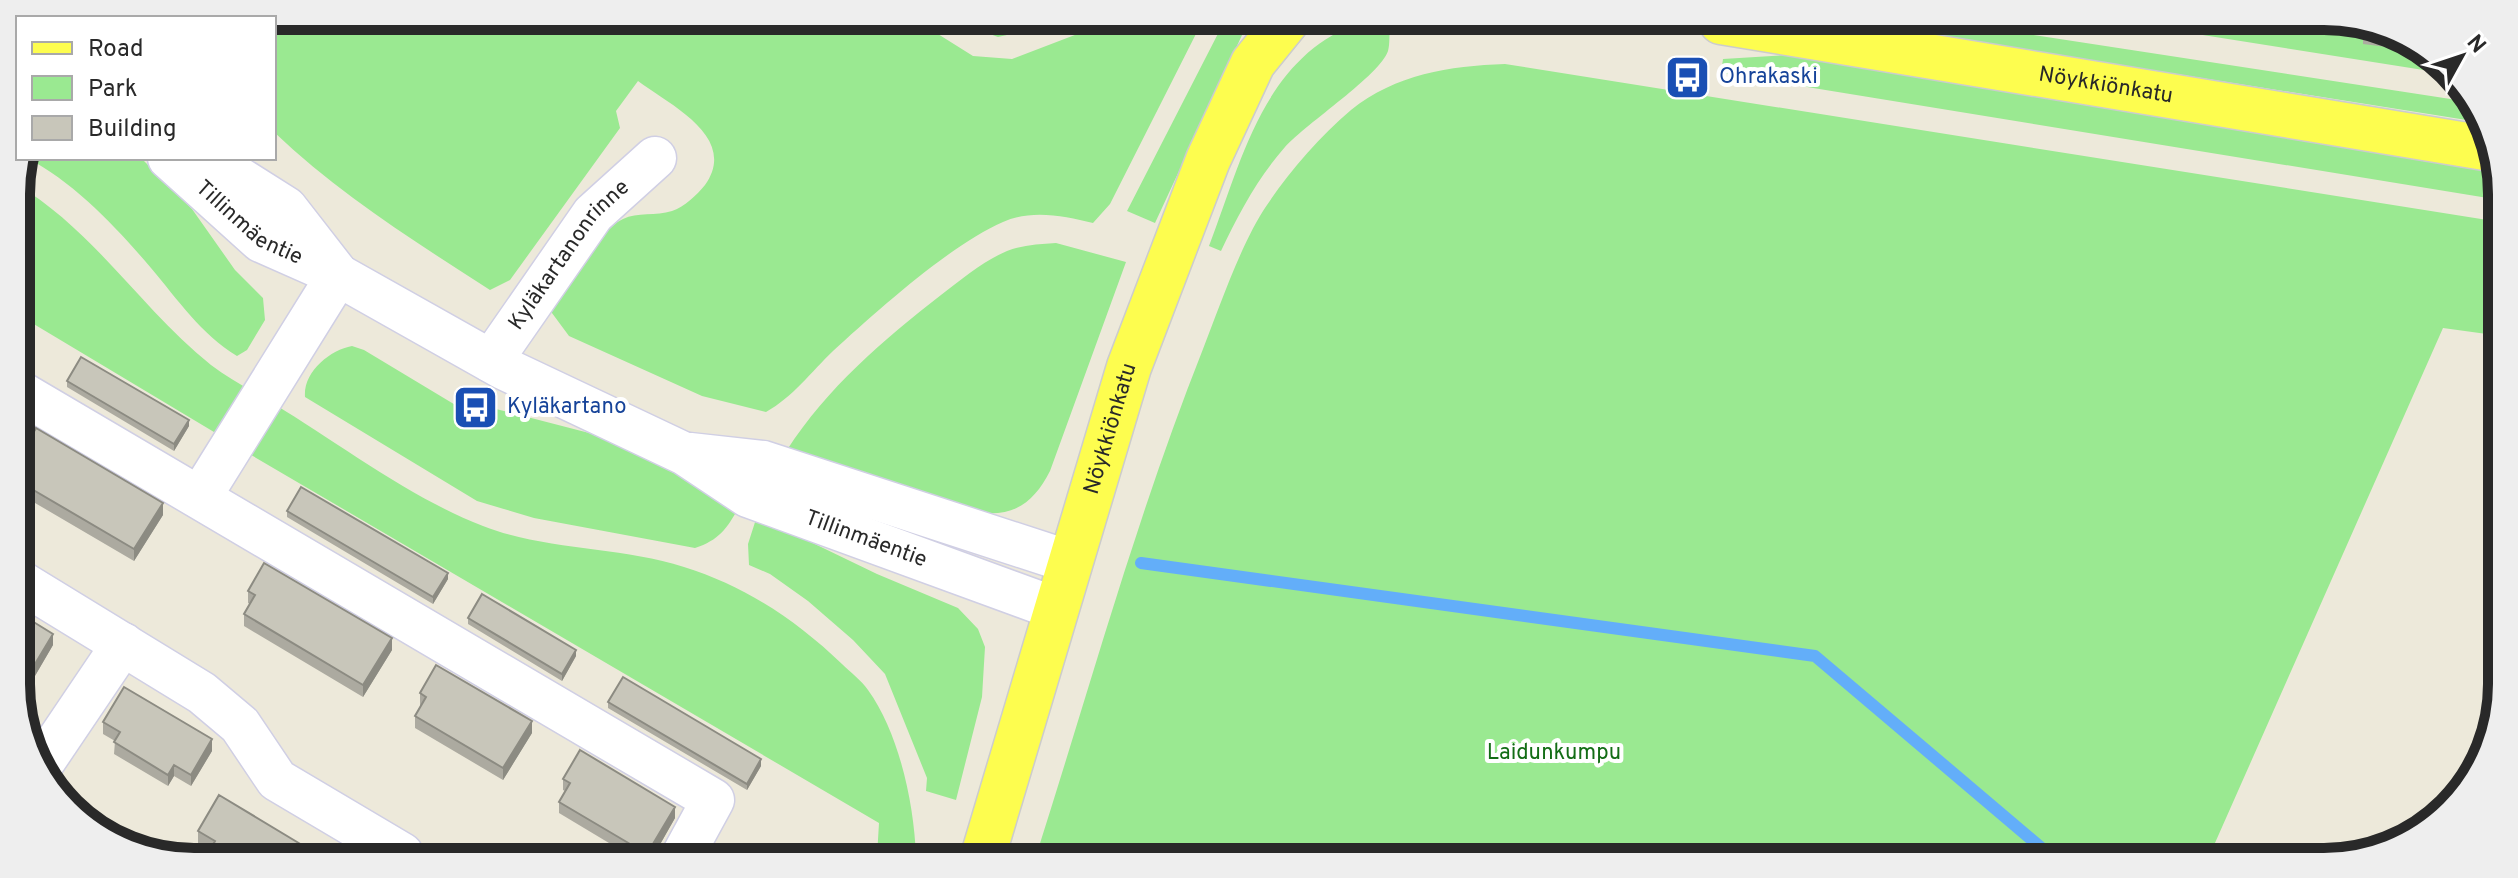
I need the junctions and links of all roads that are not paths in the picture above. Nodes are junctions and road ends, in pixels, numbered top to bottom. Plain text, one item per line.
1 (1280, 30) edge
2 (1770, 30) edge
3 (2481, 147) edge
4 (655, 158) dead end
5 (171, 160) edge
6 (210, 160) edge
7 (338, 275) junction
8 (491, 361) junction
9 (30, 398) edge
10 (685, 454) junction
11 (200, 497) junction
12 (1070, 562) junction
13 (30, 588) edge
14 (1057, 609) junction
15 (123, 644) junction
16 (47, 757) edge
17 (392, 848) edge
18 (687, 848) edge
19 (985, 848) edge

1 - 12 main road, Nöykkiönkatu
2 - 3 main road, Nöykkiönkatu
4 - 8 street, Kyläkartanonrinne
5 - 7 street, Tillinmäentie
6 - 7 street, Tillinmäentie
7 - 8 street, Tillinmäentie
7 - 11 street
8 - 10 street, Tillinmäentie
9 - 11 street
10 - 12 street, Tillinmäentie
10 - 14 street, Tillinmäentie
11 - 18 street
12 - 14 main road, Nöykkiönkatu
13 - 15 street
14 - 19 main road, Nöykkiönkatu
15 - 16 street
15 - 17 street

